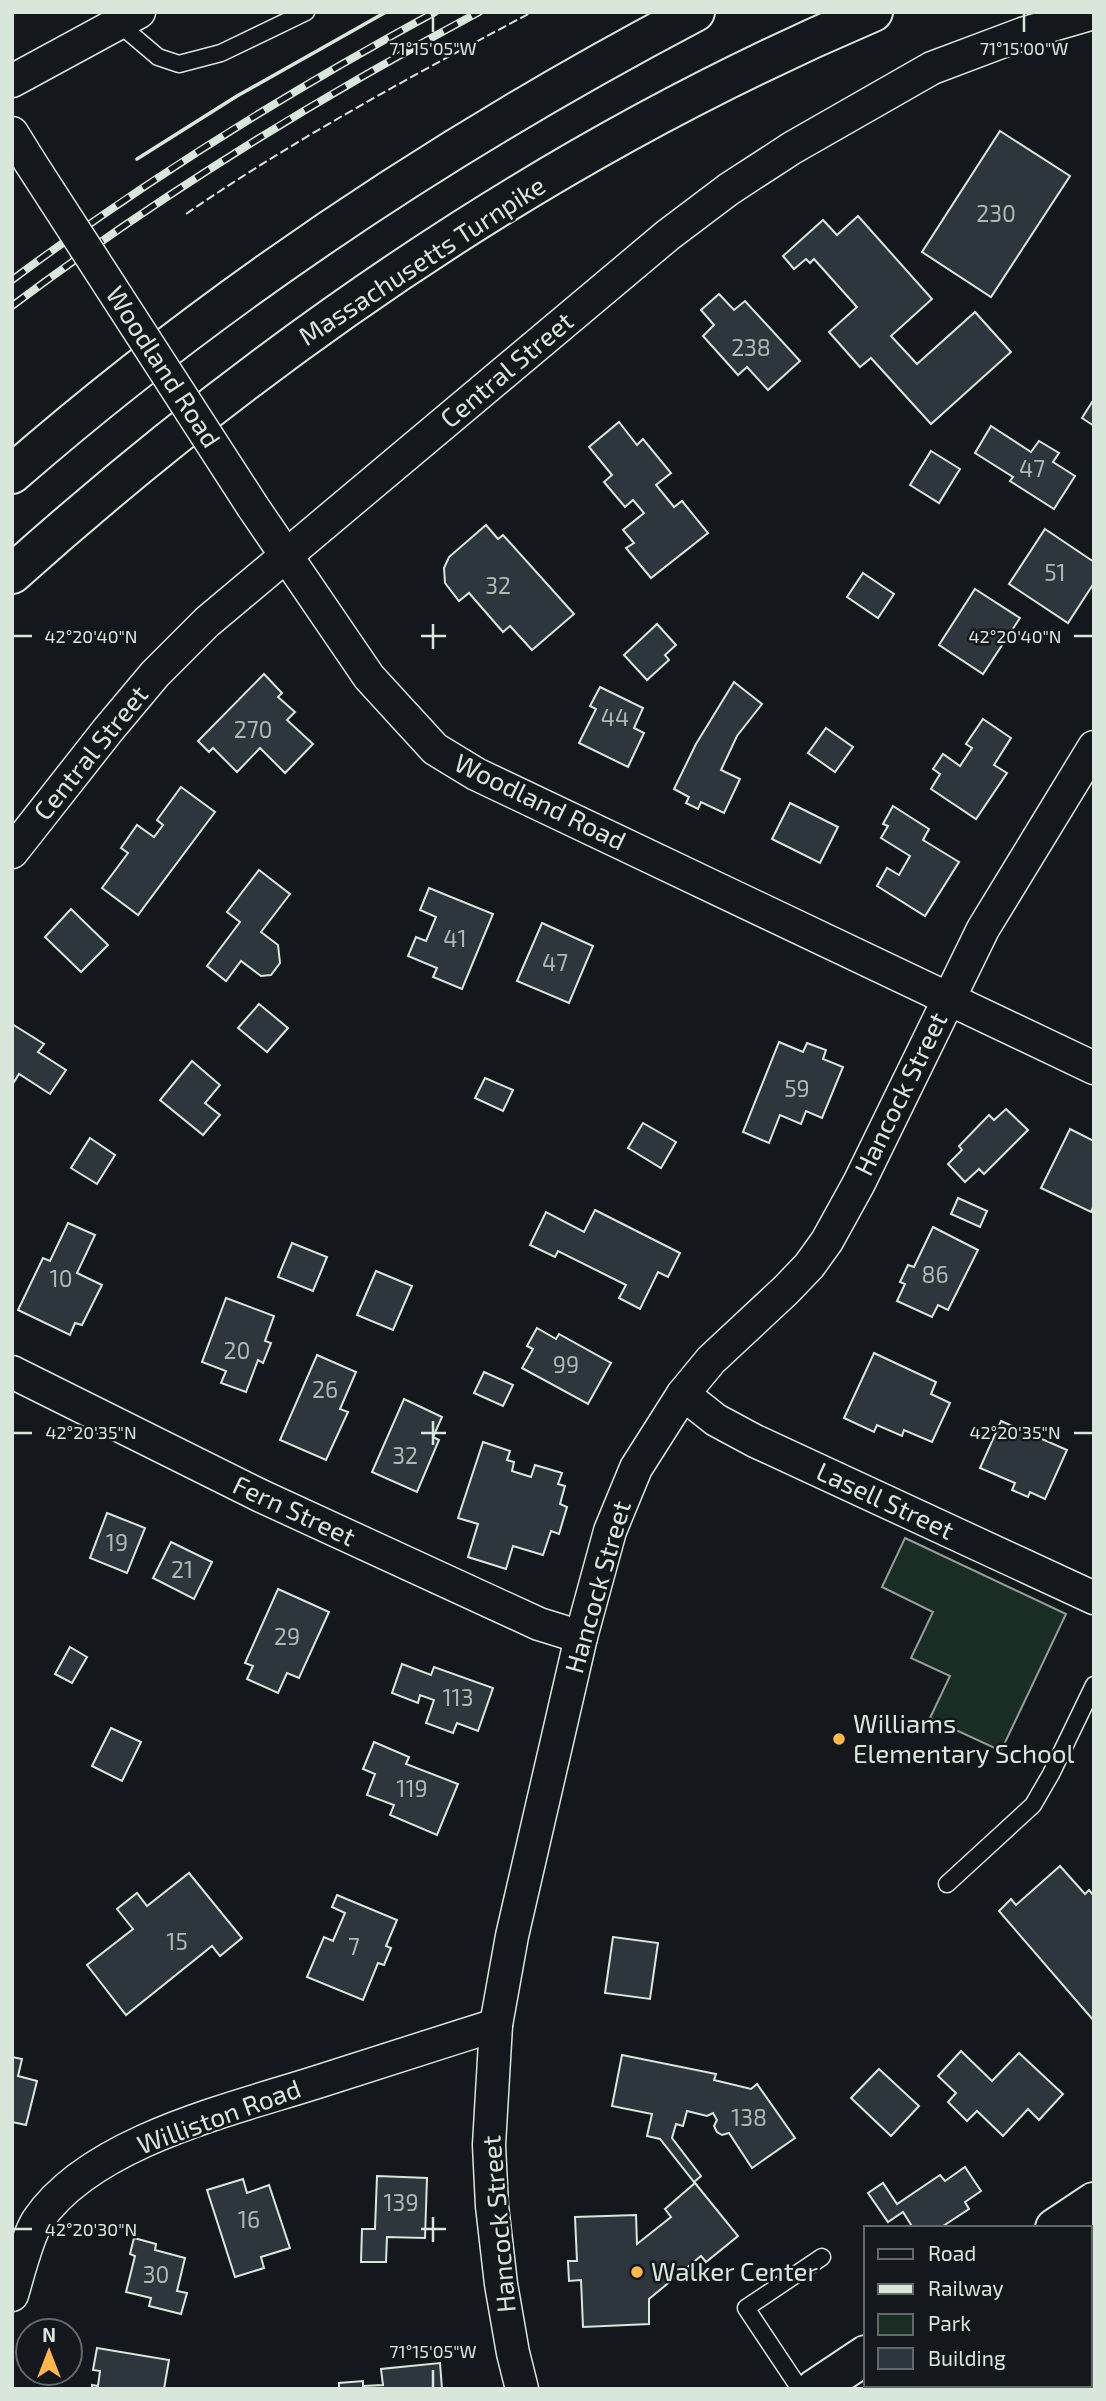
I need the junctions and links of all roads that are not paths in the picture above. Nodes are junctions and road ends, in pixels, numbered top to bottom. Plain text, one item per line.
1 (306, 12) edge
2 (695, 12) edge
3 (873, 12) edge
4 (1094, 13) edge
5 (128, 18) edge
6 (12, 81) edge
7 (12, 133) edge
8 (12, 474) edge
9 (286, 555) junction
10 (12, 574) edge
11 (1094, 747) edge
12 (12, 852) edge
13 (948, 997) junction
14 (1094, 1068) edge
15 (12, 1372) edge
16 (682, 1394) junction
17 (1094, 1598) edge
18 (581, 1637) junction
19 (1094, 1685) edge
20 (947, 1884) dead end
21 (496, 2025) junction
22 (1094, 2202) edge
23 (25, 2216) edge
24 (1058, 2226) edge
25 (822, 2257) dead end
26 (12, 2295) edge
27 (864, 2355) edge
28 (522, 2389) edge
29 (800, 2389) edge
30 (815, 2389) edge

1 - 5 lane
2 - 8 main road
3 - 10 main road, Massachusetts Turnpike
4 - 9 street, Central Street
5 - 6 street
7 - 9 street, Woodland Road, bridge
9 - 12 street, Central Street
9 - 13 street, Woodland Road
11 - 13 street, Hancock Street
13 - 14 street, Woodland Road
13 - 16 street, Hancock Street
15 - 18 street, Fern Street
16 - 17 street, Lasell Street
16 - 18 street, Hancock Street
18 - 21 street, Hancock Street
19 - 20 lane
21 - 23 street, Williston Road
21 - 28 street, Hancock Street
22 - 24 main road
23 - 26 street, Williston Road
25 - 29 lane
27 - 30 main road

